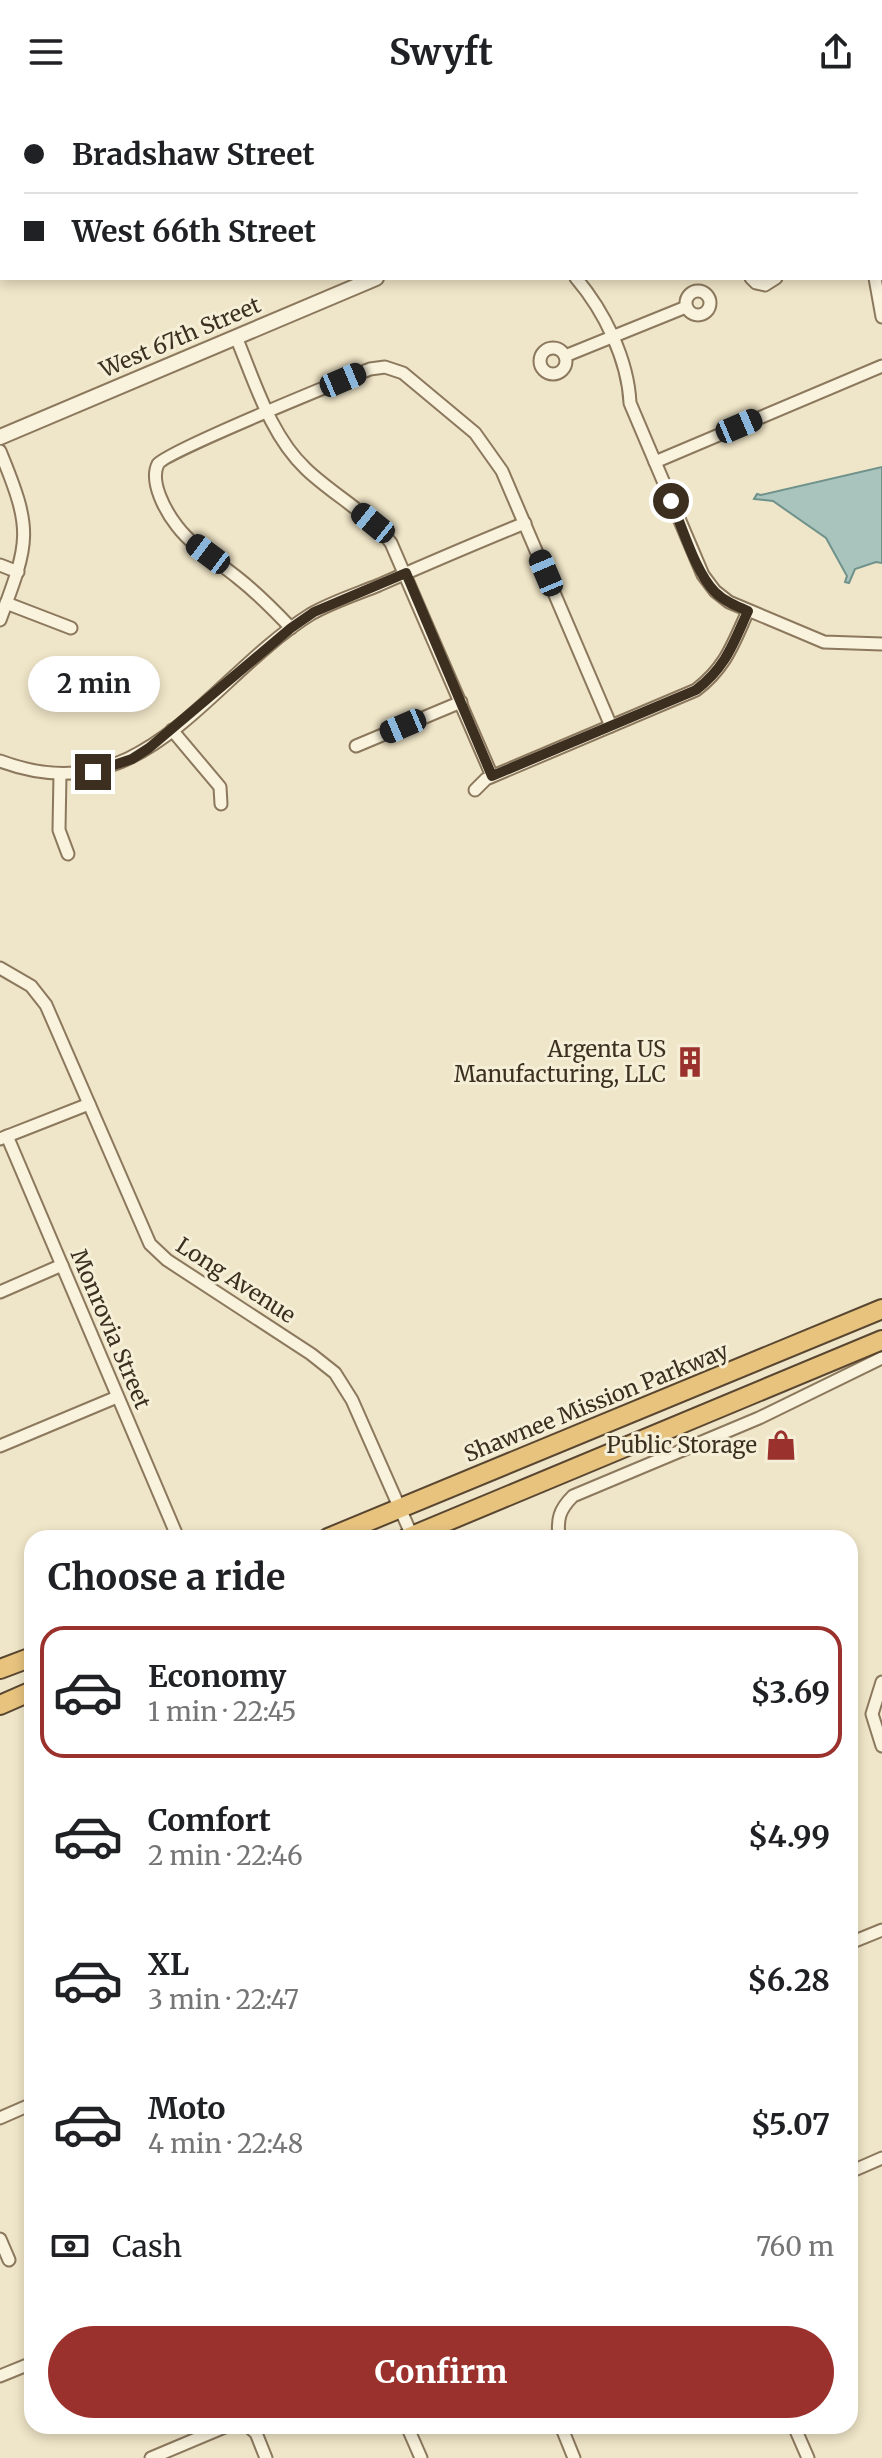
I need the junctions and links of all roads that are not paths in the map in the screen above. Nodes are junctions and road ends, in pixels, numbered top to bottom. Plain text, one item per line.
1 (371, 280) edge
2 (578, 280) edge
3 (753, 280) edge
4 (773, 280) edge
5 (875, 280) edge
6 (686, 307) dead end
7 (882, 317) edge
8 (236, 337) junction
9 (611, 337) junction
10 (565, 356) dead end
11 (882, 366) edge
12 (268, 412) junction
13 (0, 437) edge
14 (0, 451) edge
15 (655, 462) junction
16 (525, 523) junction
17 (0, 565) edge
18 (18, 572) junction
19 (406, 573) junction
20 (6, 603) junction
21 (748, 611) junction
22 (0, 620) edge
23 (71, 628) dead end
24 (291, 628) junction
25 (882, 644) edge
26 (461, 702) junction
27 (611, 726) junction
28 (172, 730) junction
29 (356, 746) dead end
30 (0, 761) edge
31 (60, 774) junction
32 (492, 776) junction
33 (475, 790) dead end
34 (221, 804) dead end
35 (68, 854) dead end
36 (0, 968) edge
37 (89, 1104) junction
38 (4, 1138) edge
39 (62, 1265) junction
40 (0, 1292) edge
41 (882, 1309) edge
42 (882, 1340) edge
43 (882, 1358) edge
44 (722, 1375) junction
45 (688, 1389) junction
46 (117, 1397) junction
47 (702, 1413) junction
48 (659, 1431) junction
49 (0, 1446) edge
50 (400, 1508) junction
51 (175, 1530) edge
52 (347, 1530) edge
53 (408, 1530) edge
54 (426, 1530) edge
55 (558, 1530) edge
56 (24, 1660) edge
57 (0, 1669) edge
58 (882, 1682) edge
59 (24, 1694) edge
60 (0, 1705) edge
61 (882, 1746) edge
62 (882, 1930) edge
63 (858, 1940) edge
64 (24, 2108) edge
65 (0, 2118) edge
66 (882, 2158) edge
67 (858, 2168) edge
68 (0, 2239) edge
69 (9, 2260) dead end
70 (24, 2366) edge
71 (0, 2376) edge
72 (208, 2434) edge
73 (256, 2434) edge
74 (410, 2434) edge
75 (564, 2434) edge
76 (798, 2434) edge
77 (151, 2458) edge
78 (266, 2458) edge
79 (421, 2458) edge
80 (574, 2458) edge
81 (808, 2458) edge

1 - 8 street, West 67th Street
2 - 9 street
3 - 4 street
5 - 7 street
6 - 9 street
8 - 12 street
8 - 13 street, West 67th Street
9 - 10 street
9 - 15 street
11 - 15 street
12 - 16 street
12 - 19 street
12 - 24 street
14 - 18 street
15 - 21 street
16 - 19 street
16 - 27 street
17 - 18 street
18 - 20 street
19 - 24 street
19 - 26 street
20 - 22 street
20 - 23 street
21 - 25 street
21 - 27 street
24 - 28 street
26 - 29 street
26 - 32 street
27 - 32 street
28 - 31 street
28 - 34 street
30 - 31 street
31 - 35 street
32 - 33 street
36 - 37 street, Long Avenue
37 - 38 street
37 - 50 street, Long Avenue
38 - 39 street, Monrovia Street
39 - 40 street
39 - 46 street, Monrovia Street
41 - 44 highway, Shawnee Mission Parkway
42 - 47 highway
43 - 55 street
44 - 45 highway, Shawnee Mission Parkway
44 - 47 highway
45 - 48 highway
45 - 50 highway, Shawnee Mission Parkway
46 - 49 street
46 - 51 street, Monrovia Street
47 - 48 highway
48 - 54 highway
50 - 52 highway, Shawnee Mission Parkway
50 - 53 street, Long Avenue
56 - 57 highway
58 - 61 street
59 - 60 highway
62 - 63 street
64 - 65 street
66 - 67 street
68 - 69 street
70 - 71 street
72 - 77 street
73 - 78 street
74 - 79 street
75 - 80 street
76 - 81 street

